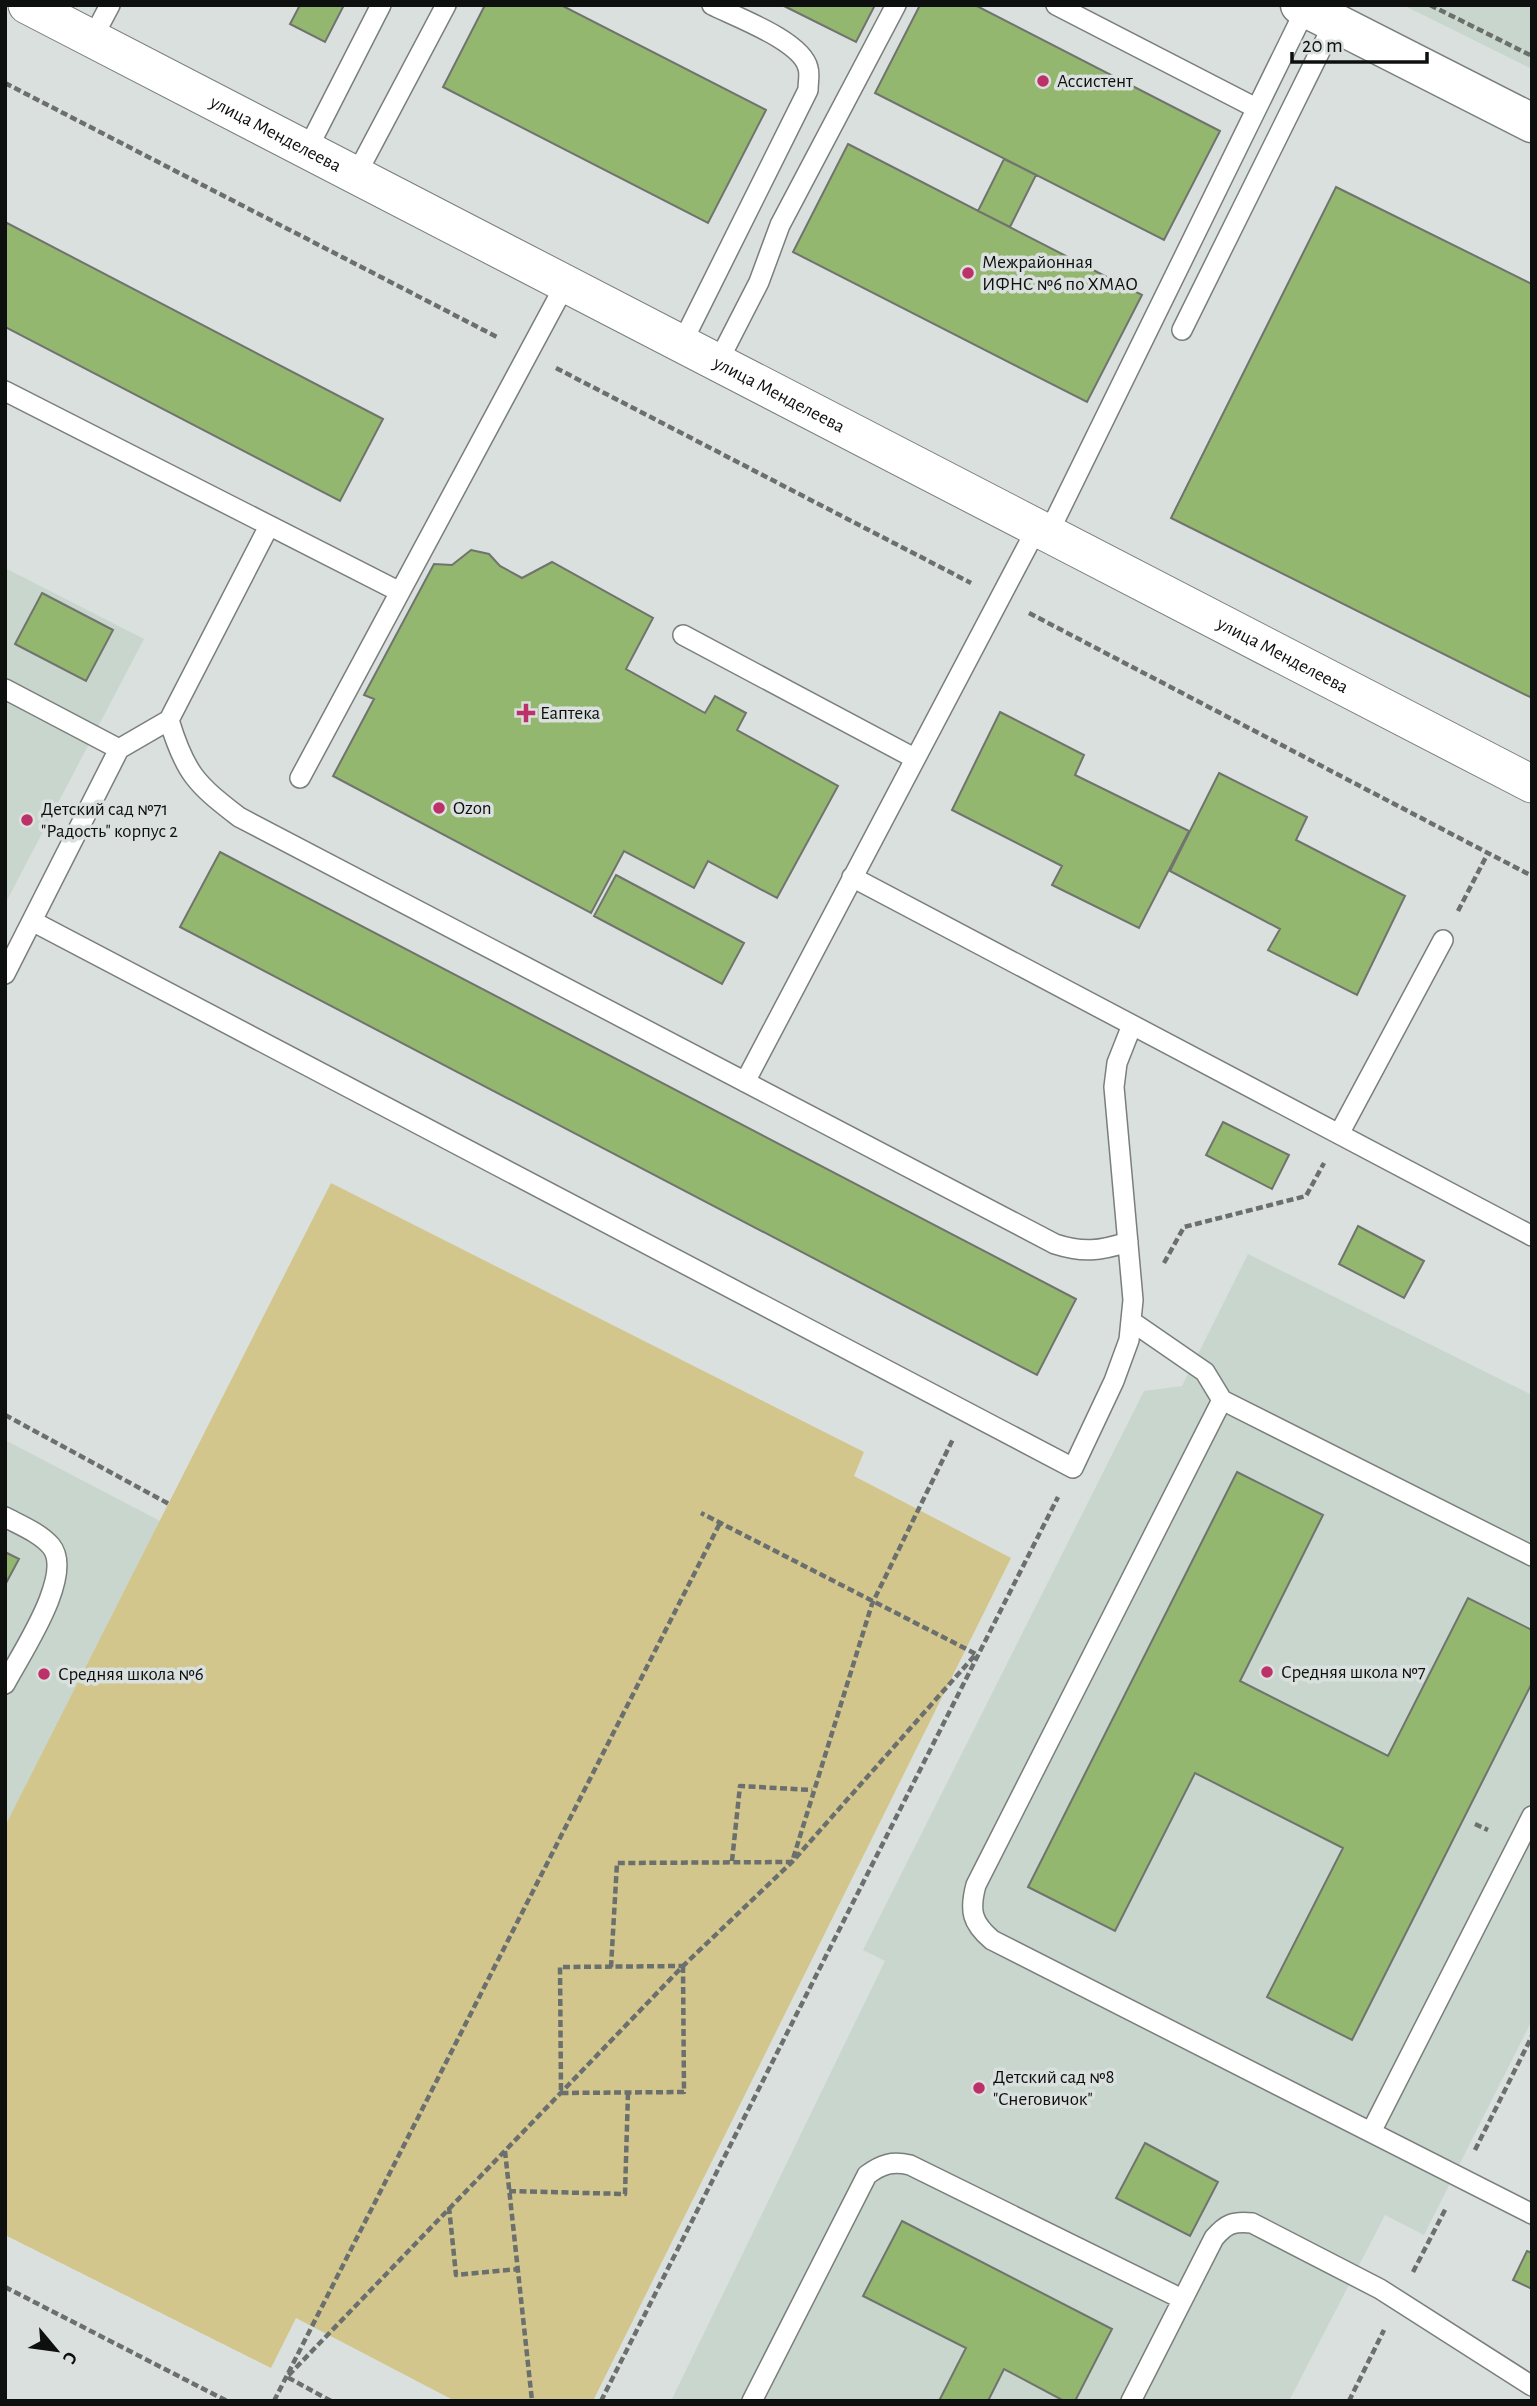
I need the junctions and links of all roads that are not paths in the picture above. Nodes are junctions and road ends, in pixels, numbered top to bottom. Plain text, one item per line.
1 (27, 5) edge
2 (110, 5) edge
3 (382, 5) edge
4 (446, 5) edge
5 (712, 5) edge
6 (896, 5) edge
7 (1056, 5) edge
8 (1313, 12) edge
9 (92, 39) junction
10 (1256, 108) junction
11 (1532, 123) edge
12 (307, 150) junction
13 (356, 175) junction
14 (566, 283) junction
15 (1182, 330) dead end
16 (682, 343) junction
17 (718, 362) junction
18 (5, 391) edge
19 (270, 526) junction
20 (1043, 529) junction
21 (400, 592) junction
22 (683, 635) dead end
23 (5, 689) edge
24 (169, 720) junction
25 (119, 748) junction
26 (914, 758) junction
27 (300, 778) dead end
28 (1532, 784) edge
29 (852, 877) junction
30 (32, 921) junction
31 (1443, 940) road end
32 (5, 974) edge
33 (1132, 1025) junction
34 (745, 1082) junction
35 (1339, 1134) junction
36 (1532, 1236) edge
37 (1128, 1242) junction
38 (1131, 1321) junction
39 (1222, 1400) junction
40 (5, 1517) edge
41 (1532, 1556) edge
42 (5, 1684) edge
43 (1532, 1816) edge
44 (1371, 2132) junction
45 (1532, 2214) edge
46 (1182, 2299) junction
47 (1532, 2386) edge
48 (751, 2401) edge
49 (1131, 2401) edge

1 - 9 street, улица Менделеева
2 - 9 lane
3 - 12 lane
4 - 13 lane
5 - 16 lane
6 - 17 lane
7 - 10 lane
8 - 10 lane
8 - 11 main road
8 - 15 lane
9 - 12 street, улица Менделеева
10 - 20 lane
12 - 13 street, улица Менделеева
13 - 14 street, улица Менделеева
14 - 16 street, улица Менделеева
14 - 21 lane
16 - 17 street, улица Менделеева
17 - 20 street, улица Менделеева
18 - 19 lane
19 - 21 lane
19 - 24 lane
20 - 26 lane
20 - 28 street, улица Менделеева
21 - 27 lane
22 - 26 lane
23 - 25 lane
24 - 25 lane
24 - 34 lane
25 - 30 lane
26 - 29 lane
29 - 33 lane
29 - 34 lane
30 - 32 lane
30 - 38 lane
31 - 35 lane
33 - 35 lane
33 - 37 lane
34 - 37 lane
35 - 36 lane
37 - 38 lane
38 - 39 lane
39 - 41 lane
39 - 44 lane
40 - 42 lane
43 - 44 lane
44 - 45 lane
46 - 47 lane
46 - 48 lane
46 - 49 lane

